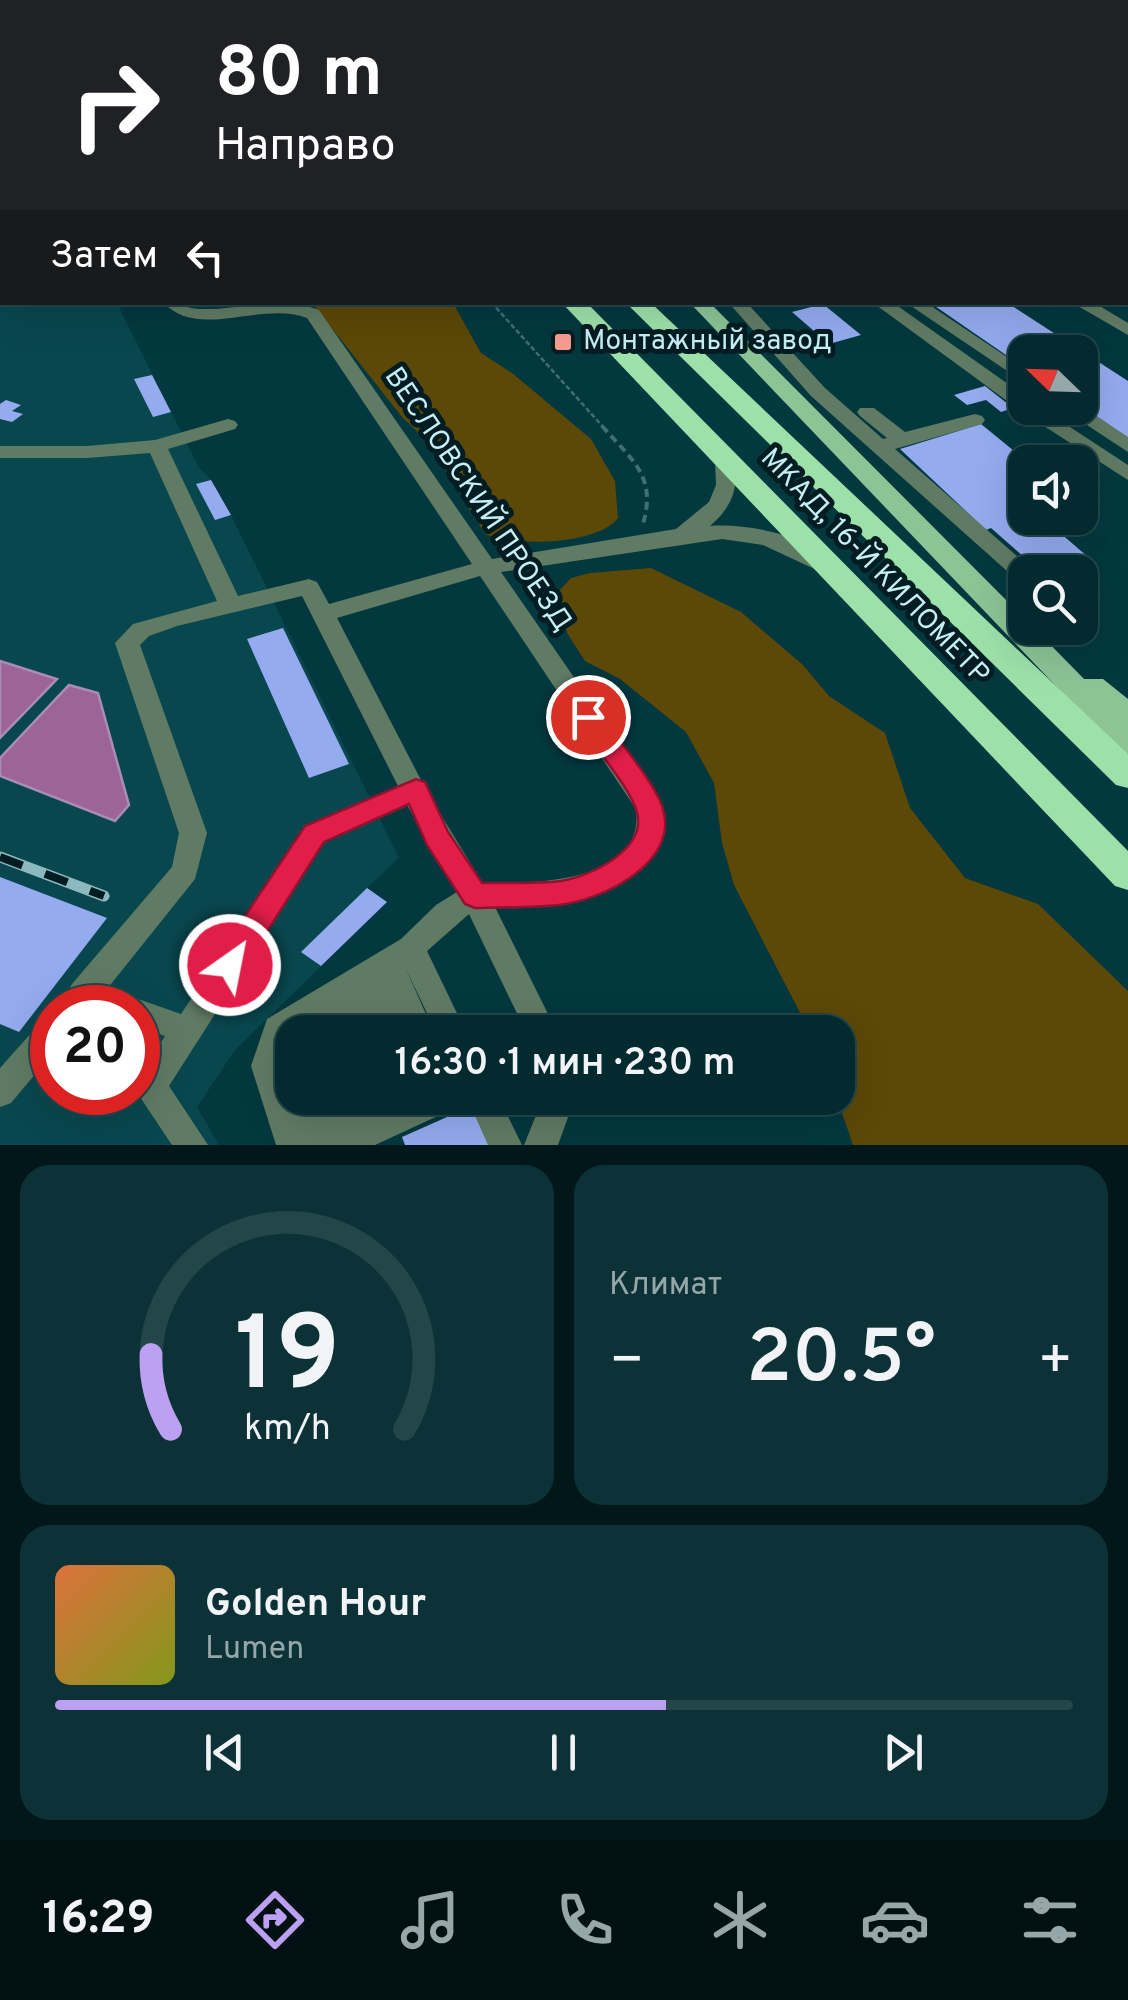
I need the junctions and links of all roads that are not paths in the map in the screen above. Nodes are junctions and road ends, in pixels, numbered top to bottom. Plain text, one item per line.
1 (174, 305) edge
2 (257, 305) edge
3 (293, 305) edge
4 (574, 305) edge
5 (638, 305) edge
6 (701, 305) edge
7 (739, 305) edge
8 (884, 305) edge
9 (917, 305) edge
10 (1084, 305) edge
11 (1128, 330) edge
12 (1008, 366) edge
13 (1008, 393) edge
14 (866, 412) dead end
15 (975, 420) dead end
16 (228, 425) dead end
17 (1055, 425) edge
18 (1096, 425) edge
19 (901, 439) junction
20 (156, 446) junction
21 (1128, 446) edge
22 (880, 448) junction
23 (0, 452) edge
24 (725, 461) junction
25 (1128, 474) edge
26 (677, 536) junction
27 (1008, 560) edge
28 (487, 567) junction
29 (842, 580) junction
30 (232, 607) junction
31 (323, 614) junction
32 (1008, 615) edge
33 (1038, 645) edge
34 (1042, 645) edge
35 (1128, 714) edge
36 (1128, 743) edge
37 (1128, 775) edge
38 (416, 789) junction
39 (1128, 875) edge
40 (475, 896) junction
41 (91, 985) edge
42 (340, 994) edge
43 (326, 1015) edge
44 (369, 1015) edge
45 (384, 1015) edge
46 (402, 1015) edge
47 (534, 1015) edge
48 (160, 1020) edge
49 (188, 1030) junction
50 (30, 1057) edge
51 (0, 1092) edge
52 (491, 1115) edge
53 (552, 1115) edge
54 (191, 1145) edge
55 (293, 1145) edge
56 (506, 1145) edge
57 (541, 1145) edge

1 - 2 street, ВЕСЛОВСКИЙ ПРОЕЗД
3 - 28 street, ВЕСЛОВСКИЙ ПРОЕЗД
4 - 24 highway, МКАД, 16-Й КИЛОМЕТР
5 - 37 highway, МКАД, 16-Й КИЛОМЕТР
6 - 32 main road
7 - 22 street
8 - 13 street
9 - 12 street
10 - 11 street
14 - 19 street
15 - 19 street
16 - 20 street
17 - 25 street
18 - 21 street
19 - 22 street
20 - 23 street
20 - 30 street
22 - 27 street
24 - 26 street
24 - 29 highway, МКАД, 16-Й КИЛОМЕТР
26 - 28 street
26 - 29 street
28 - 31 street
28 - 40 street, ВЕСЛОВСКИЙ ПРОЕЗД
29 - 39 highway, МКАД, 16-Й КИЛОМЕТР
30 - 31 street
30 - 41 street
31 - 38 street
33 - 36 main road
34 - 35 main road
38 - 40 street
38 - 49 street
40 - 42 street
40 - 47 street
42 - 43 street
42 - 44 street
42 - 45 street
42 - 46 street
42 - 55 street
48 - 49 street
49 - 54 street
50 - 51 street
52 - 56 street
53 - 57 street

